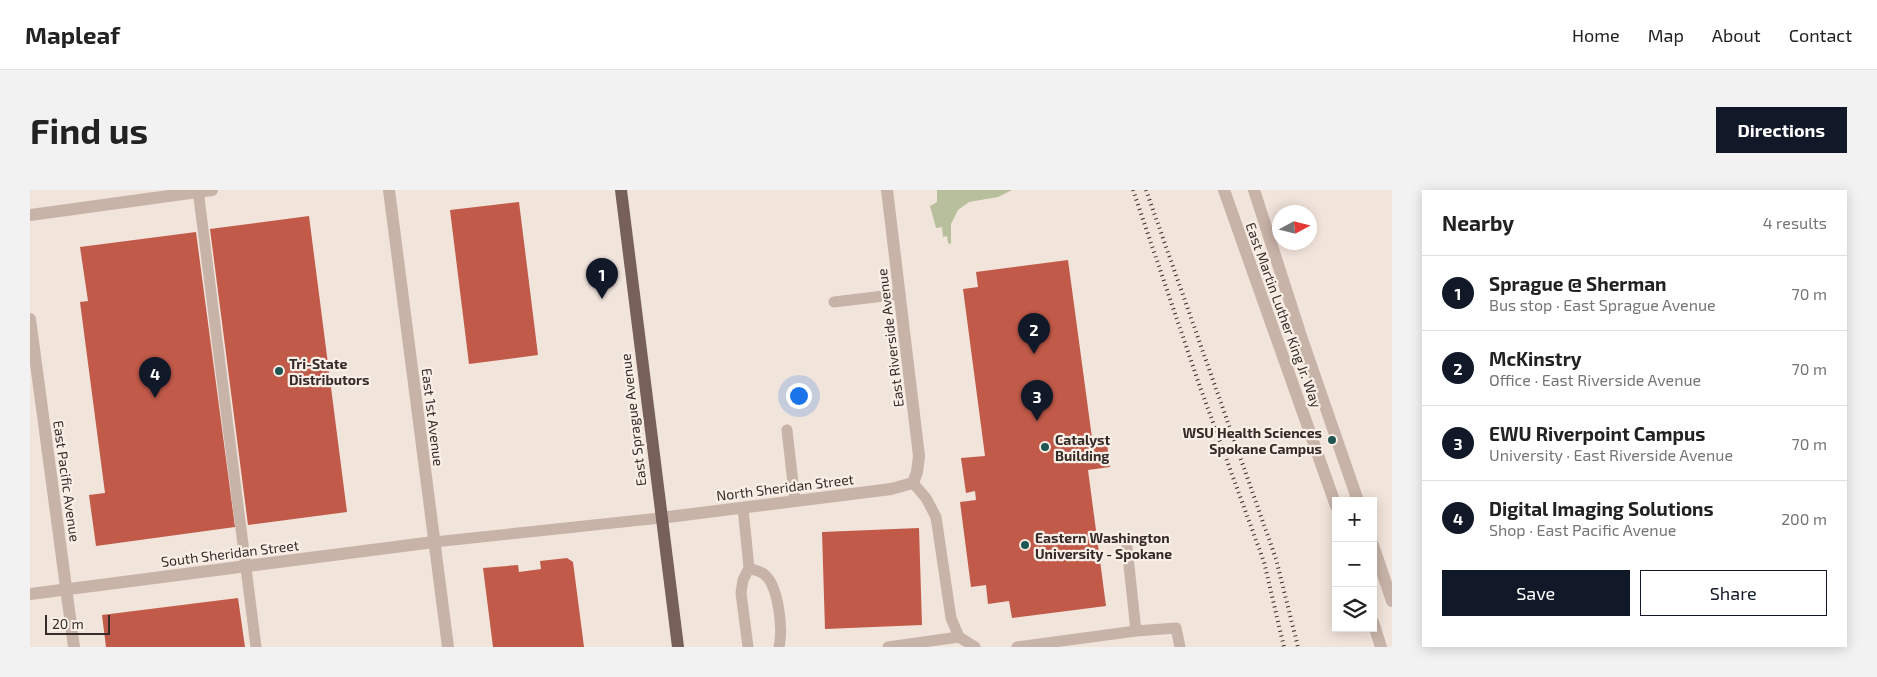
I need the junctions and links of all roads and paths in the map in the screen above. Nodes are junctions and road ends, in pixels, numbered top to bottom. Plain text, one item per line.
1 (212, 190) edge
2 (389, 190) edge
3 (621, 190) edge
4 (887, 190) edge
5 (1224, 190) edge
6 (1254, 190) edge
7 (198, 191) edge
8 (30, 215) edge
9 (900, 294) junction
10 (834, 302) dead end
11 (30, 319) edge
12 (787, 430) dead end
13 (913, 483) junction
14 (1333, 497) edge
15 (1357, 497) edge
16 (795, 501) junction
17 (743, 508) junction
18 (660, 518) junction
19 (434, 542) junction
20 (1127, 547) dead end
21 (1377, 557) edge
22 (246, 566) junction
23 (749, 568) junction
24 (67, 589) junction
25 (30, 594) edge
26 (1392, 601) edge
27 (1136, 630) junction
28 (1377, 632) edge
29 (959, 636) junction
30 (74, 647) edge
31 (256, 647) edge
32 (448, 647) edge
33 (678, 647) edge
34 (748, 647) edge
35 (779, 647) edge
36 (888, 647) edge
37 (975, 647) edge
38 (1017, 647) edge
39 (1180, 647) edge
40 (1382, 647) edge

1 - 7 street
2 - 19 street, East 1st Avenue
3 - 18 main road, East Sprague Avenue
4 - 9 street, East Riverside Avenue
5 - 14 street, East Martin Luther King Jr. Way
6 - 15 street, East Martin Luther King Jr. Way
7 - 8 street
7 - 22 lane
9 - 10 lane
9 - 13 street, East Riverside Avenue
11 - 24 street, East Pacific Avenue
12 - 16 lane
13 - 16 street, North Sheridan Street
13 - 29 lane
16 - 17 street, North Sheridan Street
17 - 18 street, North Sheridan Street
17 - 23 lane
18 - 19 lane
18 - 33 main road, East Sprague Avenue
19 - 22 street, South Sheridan Street
19 - 32 street, East 1st Avenue
20 - 27 lane
21 - 26 street
22 - 24 street, South Sheridan Street
22 - 31 lane
23 - 34 lane
23 - 35 lane
24 - 25 street, South Sheridan Street
24 - 30 street, East Pacific Avenue
27 - 38 lane
27 - 39 lane
28 - 40 street
29 - 36 lane
29 - 37 lane

